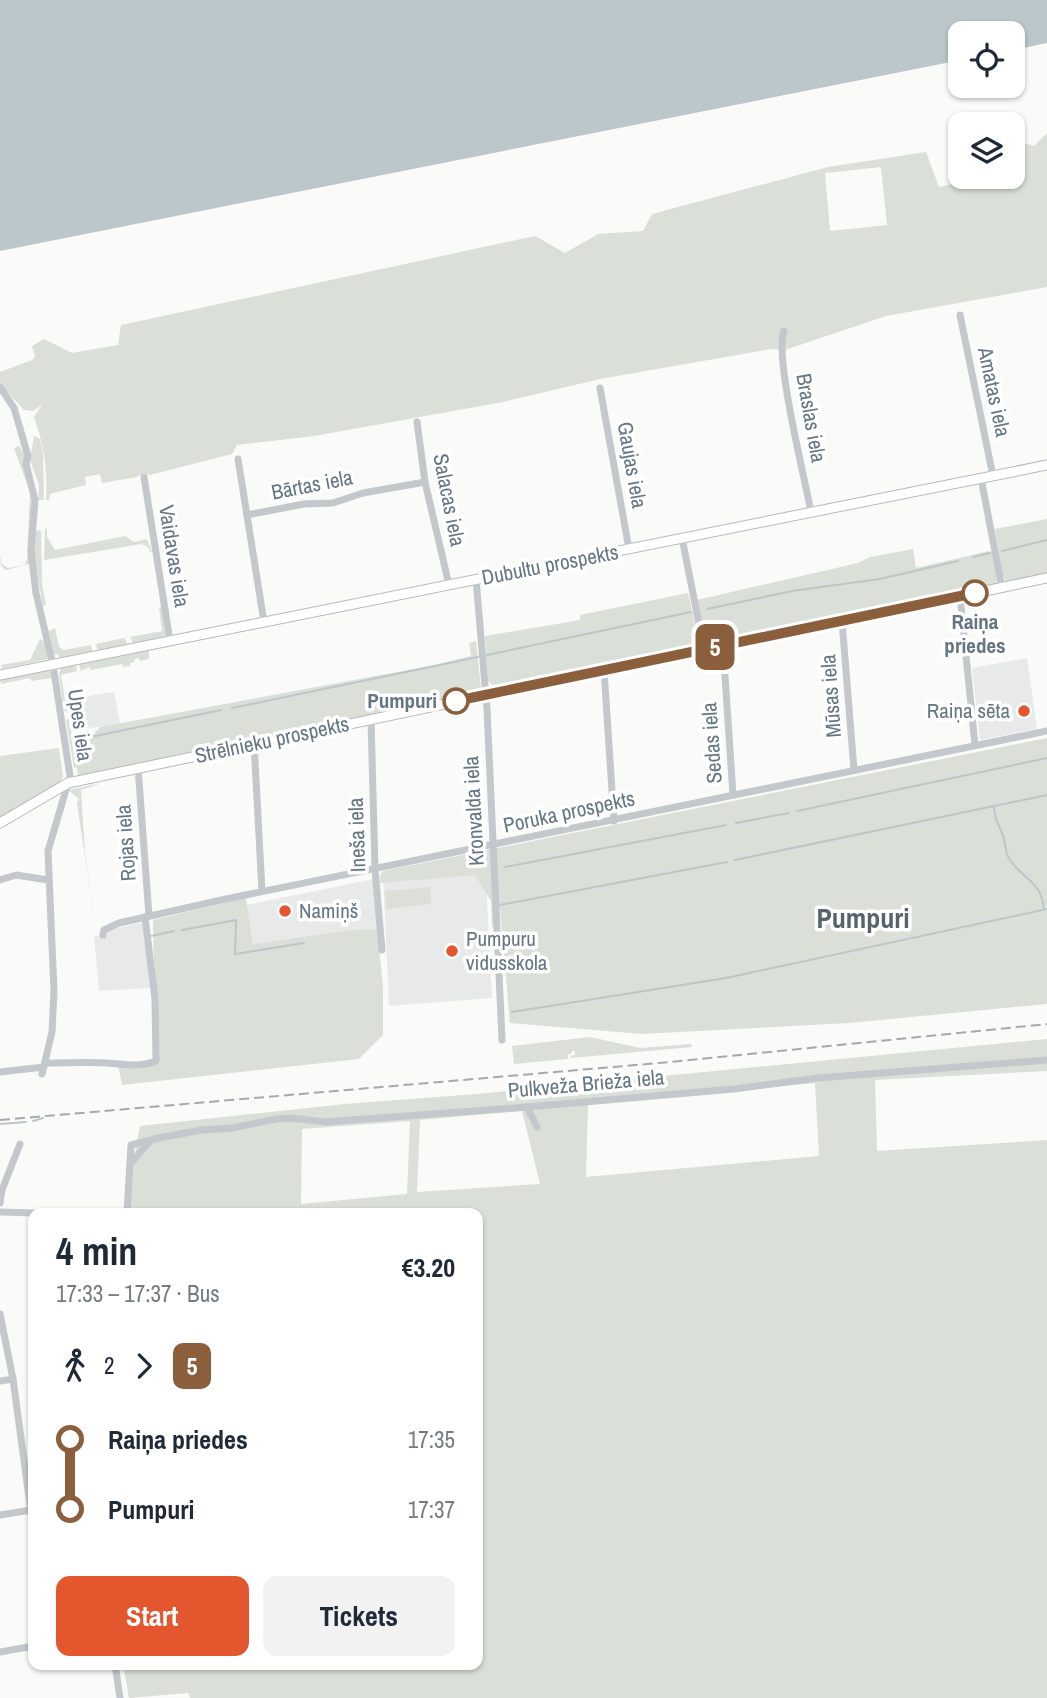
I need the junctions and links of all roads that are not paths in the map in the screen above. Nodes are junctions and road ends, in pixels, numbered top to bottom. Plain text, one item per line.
1 (960, 315) dead end
2 (783, 331) dead end
3 (0, 387) edge
4 (600, 388) dead end
5 (417, 422) dead end
6 (238, 459) dead end
7 (1047, 465) edge
8 (993, 475) junction
9 (144, 477) dead end
10 (981, 478) junction
11 (425, 482) junction
12 (811, 512) junction
13 (247, 515) junction
14 (682, 538) junction
15 (629, 549) junction
16 (1047, 578) edge
17 (477, 579) junction
18 (449, 585) junction
19 (1002, 588) junction
20 (960, 596) junction
21 (842, 621) junction
22 (264, 622) junction
23 (170, 641) junction
24 (723, 646) junction
25 (704, 649) junction
26 (53, 664) junction
27 (604, 670) junction
28 (0, 675) edge
29 (486, 695) junction
30 (371, 719) junction
31 (1047, 731) edge
32 (254, 743) junction
33 (975, 746) junction
34 (138, 767) junction
35 (854, 770) junction
36 (68, 783) junction
37 (733, 795) junction
38 (614, 821) junction
39 (0, 823) edge
40 (494, 845) junction
41 (375, 869) junction
42 (0, 880) edge
43 (48, 880) junction
44 (262, 891) junction
45 (147, 916) junction
46 (103, 935) dead end
47 (382, 950) dead end
48 (502, 1040) dead end
49 (1047, 1060) edge
50 (44, 1068) junction
51 (0, 1072) edge
52 (527, 1107) junction
53 (537, 1127) dead end
54 (150, 1141) junction
55 (20, 1144) dead end
56 (130, 1165) junction
57 (0, 1203) edge
58 (127, 1208) edge
59 (0, 1212) edge
60 (28, 1213) edge
61 (0, 1314) edge
62 (13, 1379) junction
63 (0, 1381) edge
64 (28, 1488) edge
65 (28, 1510) edge
66 (0, 1515) edge
67 (28, 1647) edge
68 (0, 1652) edge
69 (116, 1670) edge
70 (120, 1698) edge

1 - 8 street, Amatas iela
2 - 12 street, Braslas iela
3 - 26 street, Upes iela
4 - 15 street, Gaujas iela
5 - 11 street, Salacas iela
6 - 13 street
7 - 8 main road, Dubultu prospekts
8 - 10 main road, Dubultu prospekts
9 - 23 street, Vaidavas iela
10 - 12 main road, Dubultu prospekts
10 - 19 street
11 - 13 street, Bārtas iela
11 - 18 street, Salacas iela
12 - 14 main road, Dubultu prospekts
13 - 22 street
14 - 15 main road, Dubultu prospekts
14 - 25 street
15 - 17 main road, Dubultu prospekts
16 - 19 main road, Strēlnieku prospekts
17 - 18 main road, Dubultu prospekts
17 - 29 street, Kronvalda iela
18 - 22 main road, Dubultu prospekts
19 - 20 main road, Strēlnieku prospekts
20 - 21 main road, Strēlnieku prospekts
20 - 33 street
21 - 24 main road, Strēlnieku prospekts
21 - 35 street, Mūsas iela
22 - 23 main road, Dubultu prospekts
23 - 26 main road, Dubultu prospekts
24 - 25 main road, Strēlnieku prospekts
24 - 37 street, Sedas iela
25 - 27 main road, Strēlnieku prospekts
26 - 28 main road, Dubultu prospekts
26 - 36 street, Upes iela
27 - 29 main road, Strēlnieku prospekts
27 - 38 street
29 - 30 main road, Strēlnieku prospekts
29 - 40 street, Kronvalda iela
30 - 32 main road, Strēlnieku prospekts
30 - 41 street, Ineša iela
31 - 33 street, Poruka prospekts
32 - 34 main road, Strēlnieku prospekts
32 - 44 street
33 - 35 street, Poruka prospekts
34 - 36 main road, Strēlnieku prospekts
34 - 45 street, Rojas iela
35 - 37 street, Poruka prospekts
36 - 39 main road, Strēlnieku prospekts
36 - 43 street, Upes iela
37 - 38 street, Poruka prospekts
38 - 40 street, Poruka prospekts
40 - 41 street, Poruka prospekts
40 - 48 street, Kronvalda iela
41 - 44 street, Poruka prospekts
41 - 47 street, Ineša iela
42 - 43 street
43 - 50 street, Upes iela
44 - 45 street, Poruka prospekts
45 - 46 street, Poruka prospekts
45 - 50 street, Rojas iela
49 - 52 street, Pulkveža Brieža iela
50 - 51 street
52 - 53 street
52 - 54 street, Pulkveža Brieža iela
54 - 56 street
54 - 56 street, Pulkveža Brieža iela
55 - 57 street
56 - 58 street
59 - 60 street
61 - 62 street
62 - 63 street
62 - 64 street
65 - 66 street
67 - 68 street
69 - 70 street

